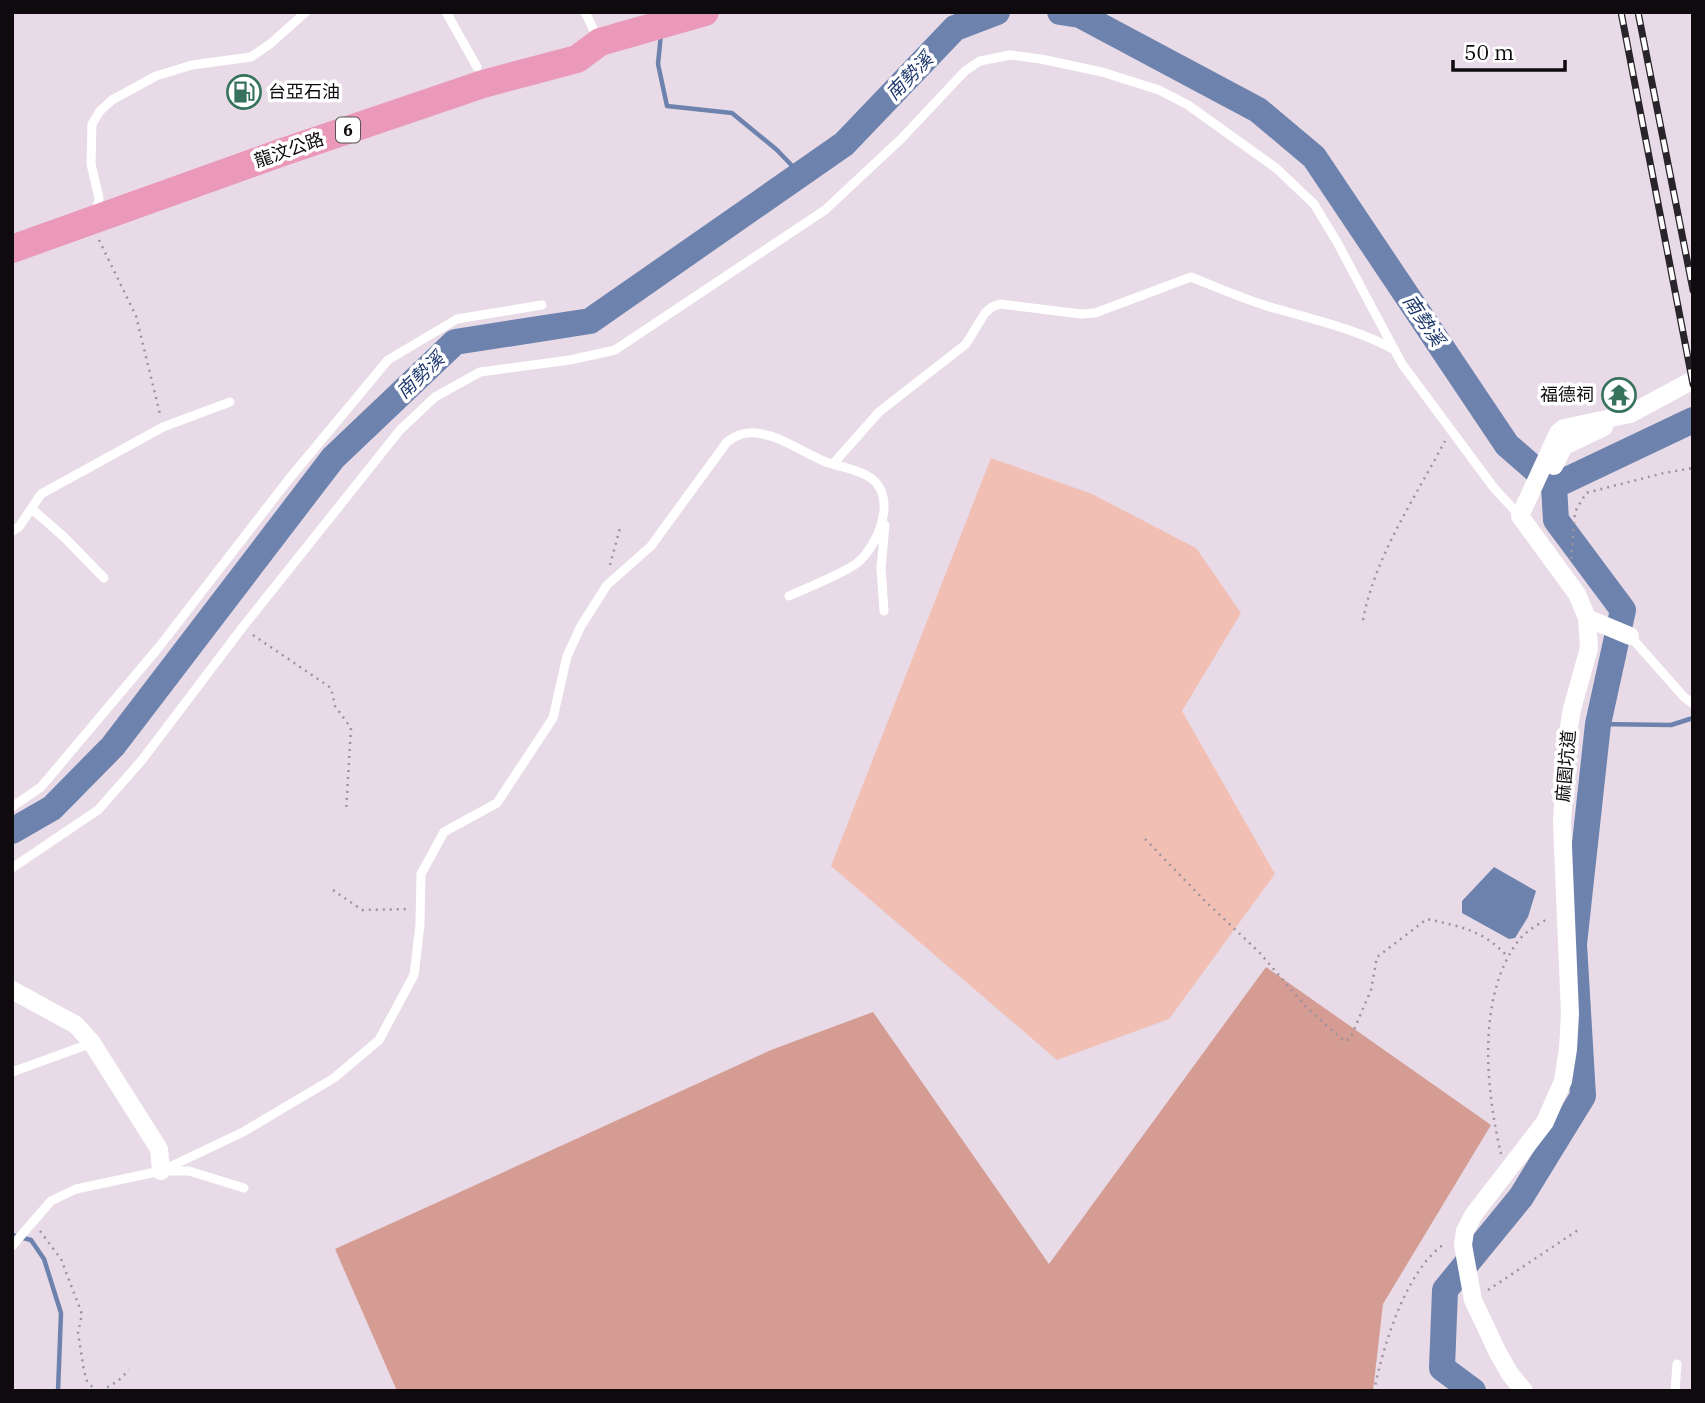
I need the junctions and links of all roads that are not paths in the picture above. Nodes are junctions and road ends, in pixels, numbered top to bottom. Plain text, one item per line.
1 (306, 12) edge
2 (446, 12) edge
3 (585, 12) edge
4 (693, 16) edge
5 (600, 42) junction
6 (480, 76) junction
7 (97, 209) junction
8 (12, 228) edge
9 (12, 248) edge
10 (542, 304) dead end
11 (1395, 351) junction
12 (1693, 380) edge
13 (230, 402) dead end
14 (833, 464) junction
15 (32, 509) junction
16 (886, 510) junction
17 (1523, 520) junction
18 (12, 531) edge
19 (104, 578) dead end
20 (789, 596) dead end
21 (884, 611) dead end
22 (1587, 618) junction
23 (1630, 636) joint
24 (1693, 704) edge
25 (12, 807) edge
26 (12, 868) edge
27 (12, 990) edge
28 (92, 1043) junction
29 (12, 1072) edge
30 (161, 1171) junction
31 (244, 1188) dead end
32 (12, 1246) edge
33 (1677, 1364) dead end
34 (1524, 1391) edge
35 (1675, 1391) edge

1 - 7 lane
2 - 6 lane
3 - 5 lane
4 - 5 main road, 6
5 - 6 main road, 6
6 - 7 main road, 龍汶公路 / 6
7 - 8 main road, 龍汶公路 / 6
7 - 9 main road, 龍汶公路 / 6
10 - 25 lane
11 - 14 lane
11 - 17 lane
11 - 26 lane
12 - 17 street
13 - 15 lane
14 - 16 lane
14 - 30 lane
15 - 18 lane
15 - 19 lane
16 - 20 lane
16 - 21 lane
17 - 22 street, 麻園坑道
22 - 23 street
22 - 34 street, 麻園坑道
23 - 24 lane
27 - 28 street
28 - 29 lane
28 - 30 street
30 - 31 lane
30 - 32 lane
33 - 35 lane

